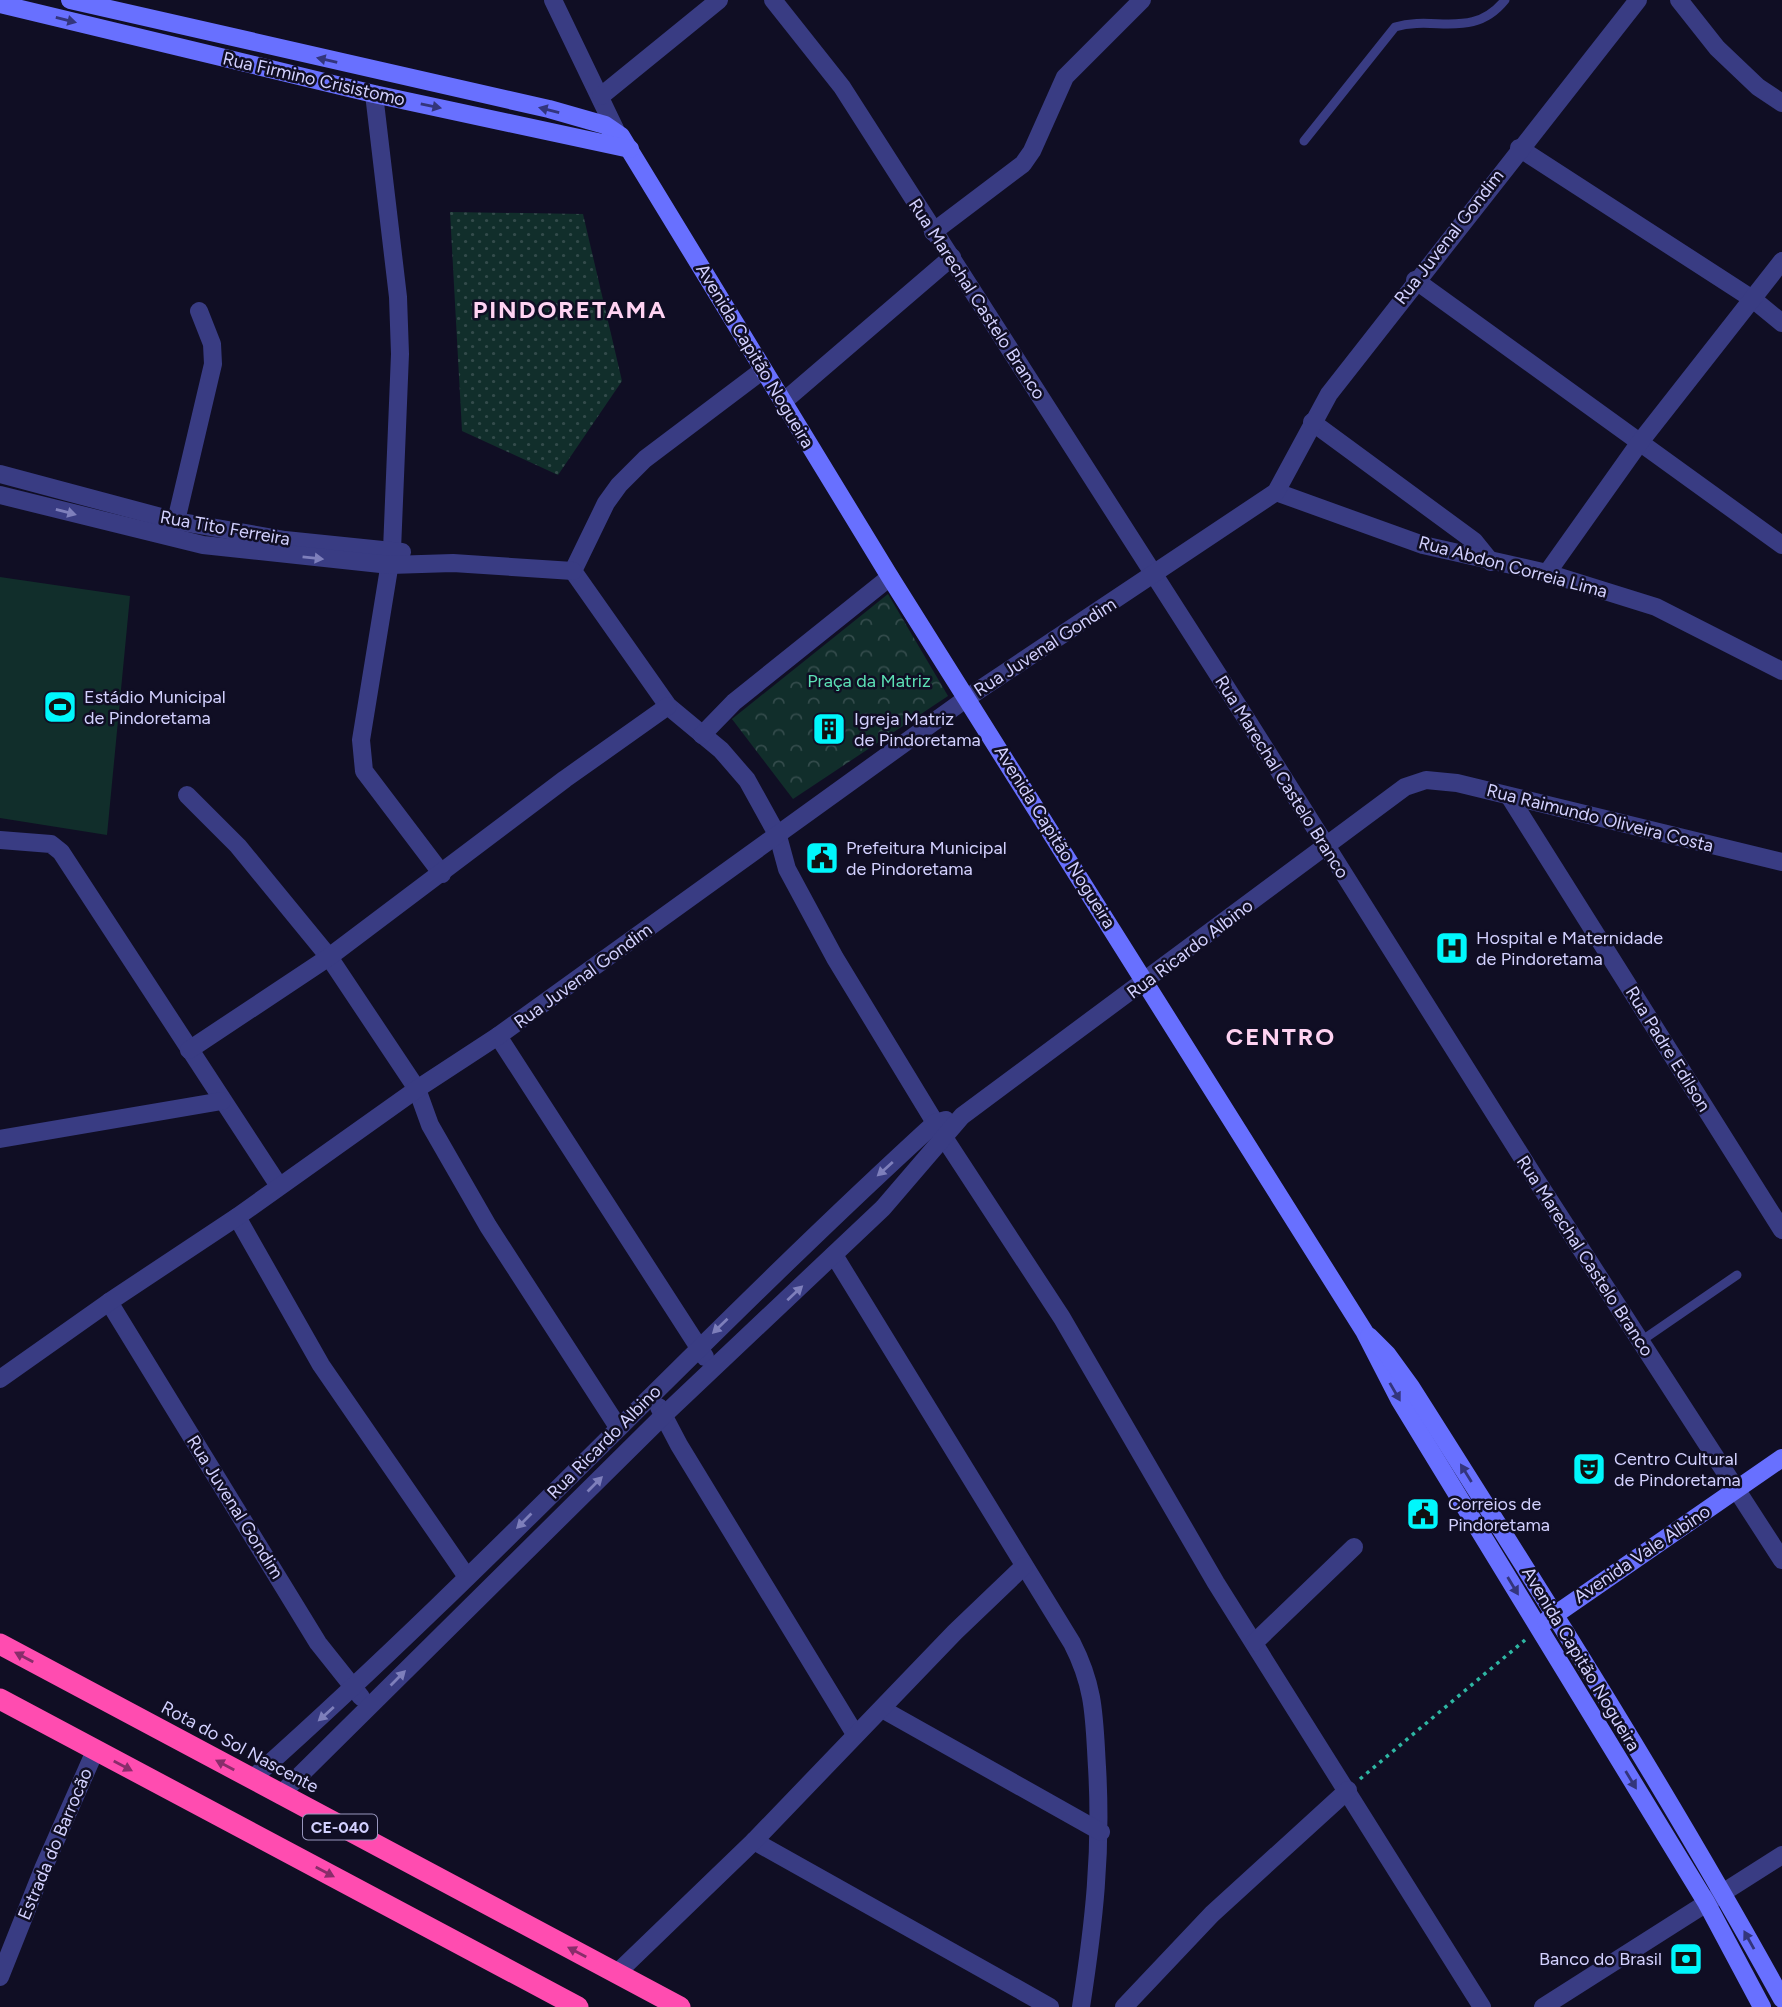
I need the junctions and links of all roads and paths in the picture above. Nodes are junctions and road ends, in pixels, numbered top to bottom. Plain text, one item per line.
1 (70, 0) edge
2 (553, 0) edge
3 (719, 0) edge
4 (773, 0) edge
5 (1142, 0) edge
6 (1505, 0) edge
7 (1637, 0) edge
8 (1679, 0) edge
9 (0, 4) edge
10 (374, 94) junction
11 (601, 96) junction
12 (1782, 103) edge
13 (615, 129) junction
14 (1304, 141) dead end
15 (1519, 148) junction
16 (630, 149) junction
17 (933, 232) junction
18 (952, 257) junction
19 (1782, 261) edge
20 (1415, 281) junction
21 (1754, 300) junction
22 (199, 311) dead end
23 (1782, 323) edge
24 (763, 370) junction
25 (783, 402) junction
26 (1312, 422) junction
27 (1640, 442) junction
28 (0, 474) edge
29 (1276, 492) junction
30 (0, 495) edge
31 (176, 521) junction
32 (1782, 545) edge
33 (391, 558) junction
34 (1491, 562) junction
35 (573, 571) junction
36 (1547, 573) junction
37 (1154, 576) junction
38 (890, 577) junction
39 (1782, 671) edge
40 (967, 698) junction
41 (668, 706) junction
42 (702, 735) junction
43 (1417, 782) joint
44 (187, 794) dead end
45 (1510, 796) junction
46 (778, 836) junction
47 (0, 840) edge
48 (1325, 847) junction
49 (1782, 862) edge
50 (442, 874) junction
51 (329, 957) junction
52 (1147, 982) junction
53 (498, 1036) junction
54 (188, 1050) junction
55 (417, 1089) junction
56 (222, 1101) junction
57 (962, 1116) junction
58 (935, 1123) junction
59 (0, 1139) edge
60 (945, 1139) junction
61 (279, 1186) junction
62 (237, 1217) junction
63 (1782, 1230) edge
64 (834, 1255) junction
65 (1737, 1275) dead end
66 (109, 1302) junction
67 (1364, 1331) junction
68 (1640, 1341) junction
69 (698, 1348) junction
70 (714, 1368) junction
71 (0, 1379) edge
72 (652, 1394) junction
73 (664, 1415) junction
74 (618, 1427) junction
75 (1782, 1458) edge
76 (1738, 1489) junction
77 (550, 1495) junction
78 (568, 1511) junction
79 (1354, 1547) dead end
80 (1782, 1560) edge
81 (1024, 1566) junction
82 (467, 1577) junction
83 (1555, 1614) junction
84 (1539, 1628) junction
85 (1254, 1643) junction
86 (0, 1644) edge
87 (354, 1689) junction
88 (0, 1699) edge
89 (369, 1707) junction
90 (882, 1709) junction
91 (855, 1734) junction
92 (95, 1751) junction
93 (252, 1779) junction
94 (1348, 1790) junction
95 (280, 1795) junction
96 (1101, 1832) junction
97 (754, 1841) junction
98 (1782, 1855) edge
99 (1722, 1891) junction
100 (1706, 1902) junction
101 (616, 1973) junction
102 (0, 1977) edge
103 (1782, 2000) edge
104 (578, 2007) edge
105 (680, 2007) edge
106 (1050, 2007) edge
107 (1080, 2007) edge
108 (1124, 2007) edge
109 (1482, 2007) edge
110 (1543, 2007) edge
111 (1762, 2007) edge

13 -> 1 main road, Rua Firmino Crisistomo
2 - 11 street
3 - 11 street
4 - 17 street, Rua Marechal Castelo Branco
5 - 17 street
6 - 14 lane
7 - 15 street, Rua Juvenal Gondim
8 - 12 street
9 -> 10 main road, Rua Firmino Crisistomo
10 -> 16 main road, Rua Firmino Crisistomo
10 - 33 street
11 - 13 street
13 - 16 main road, Avenida Capitão Nogueira
15 - 20 street, Rua Juvenal Gondim
15 - 21 street
16 - 24 main road, Avenida Capitão Nogueira
17 - 18 street, Rua Marechal Castelo Branco
18 - 25 street
18 - 37 street, Rua Marechal Castelo Branco
19 - 21 street
20 - 26 street, Rua Juvenal Gondim
20 - 27 street
21 - 23 street
21 - 27 street
22 - 31 street
24 - 25 main road, Avenida Capitão Nogueira
24 - 35 street
25 - 38 main road, Avenida Capitão Nogueira
26 - 29 street, Rua Juvenal Gondim
26 - 34 street
27 - 32 street
27 - 36 street
28 - 31 street, Rua Tito Ferreira
29 - 34 street, Rua Abdon Correia Lima
29 - 37 street, Rua Juvenal Gondim
30 -> 33 street, Rua Tito Ferreira
31 - 33 street, Rua Tito Ferreira
33 - 35 street, Rua Tito Ferreira
33 - 50 street
34 - 36 street, Rua Abdon Correia Lima
35 - 41 street
36 - 39 street, Rua Abdon Correia Lima
37 - 40 street, Rua Juvenal Gondim
37 - 48 street, Rua Marechal Castelo Branco
38 - 40 main road, Avenida Capitão Nogueira
38 - 42 street
40 - 46 street, Rua Juvenal Gondim
40 - 52 main road, Avenida Capitão Nogueira
41 - 42 street
41 - 50 street
42 - 46 street
43 - 45 street, Rua Raimundo Oliveira Costa
43 - 48 street, Rua Ricardo Albino
44 - 51 street
45 - 49 street, Rua Raimundo Oliveira Costa
45 - 63 street, Rua Padre Edilson
46 - 53 street, Rua Juvenal Gondim
46 - 58 street
47 - 54 street
48 - 52 street, Rua Ricardo Albino
48 - 68 street, Rua Marechal Castelo Branco
50 - 51 street
51 - 54 street
51 - 55 street
52 - 57 street, Rua Ricardo Albino
52 - 67 main road, Avenida Capitão Nogueira
53 - 55 street, Rua Juvenal Gondim
53 - 69 street
54 - 56 street
55 - 61 street, Rua Juvenal Gondim
55 - 74 street
56 - 59 street
56 - 61 street
57 - 58 street, Rua Ricardo Albino
57 - 60 street, Rua Ricardo Albino
58 - 60 street
58 -> 69 street, Rua Ricardo Albino
60 - 64 street, Rua Ricardo Albino
60 - 85 street
61 - 62 street, Rua Juvenal Gondim
62 - 66 street, Rua Juvenal Gondim
62 - 82 street
70 -> 64 street, Rua Ricardo Albino
64 - 81 street
65 - 68 lane
66 - 71 street, Rua Juvenal Gondim
66 - 87 street, Rua Juvenal Gondim
83 -> 67 main road, Avenida Capitão Nogueira
67 -> 84 main road, Avenida Capitão Nogueira
68 - 76 street, Rua Marechal Castelo Branco
69 - 70 street
69 - 72 street, Rua Ricardo Albino
70 - 73 street, Rua Ricardo Albino
72 - 73 street
72 - 74 street, Rua Ricardo Albino
78 -> 73 street, Rua Ricardo Albino
73 - 91 street
74 - 77 street, Rua Ricardo Albino
75 - 76 main road, Avenida Vale Albino
76 - 80 street, Rua Marechal Castelo Branco
76 - 83 main road, Avenida Vale Albino
77 - 78 street
77 -> 82 street, Rua Ricardo Albino
89 -> 78 street, Rua Ricardo Albino
79 - 85 street
81 - 90 street
81 - 96 street
82 - 87 street, Rua Ricardo Albino
83 - 84 main road, Avenida Vale Albino
83 - 99 main road, Avenida Capitão Nogueira
84 - 94 path
84 -> 100 main road, Avenida Capitão Nogueira
85 - 94 street
93 -> 86 highway, Rota do Sol Nascente / CE-040
87 - 89 street, Rua Juvenal Gondim
87 -> 93 street, Rua Ricardo Albino
88 - 92 highway, CE-040
89 - 95 street, Rua Ricardo Albino
90 - 91 street
90 - 96 street
91 - 97 street
92 - 102 street, Estrada do Barrocão
92 -> 104 highway, CE-040
93 - 95 highway, Rota do Sol Nascente / CE-040
94 - 108 street
94 - 109 street
101 -> 95 highway, Rota do Sol Nascente / CE-040
96 - 107 street
97 - 101 street
97 - 106 street
98 - 99 street
99 - 100 street
103 -> 99 main road, Avenida Capitão Nogueira
100 - 110 street
100 - 111 main road, Avenida Capitão Nogueira
101 - 105 highway, Rota do Sol Nascente / CE-040

